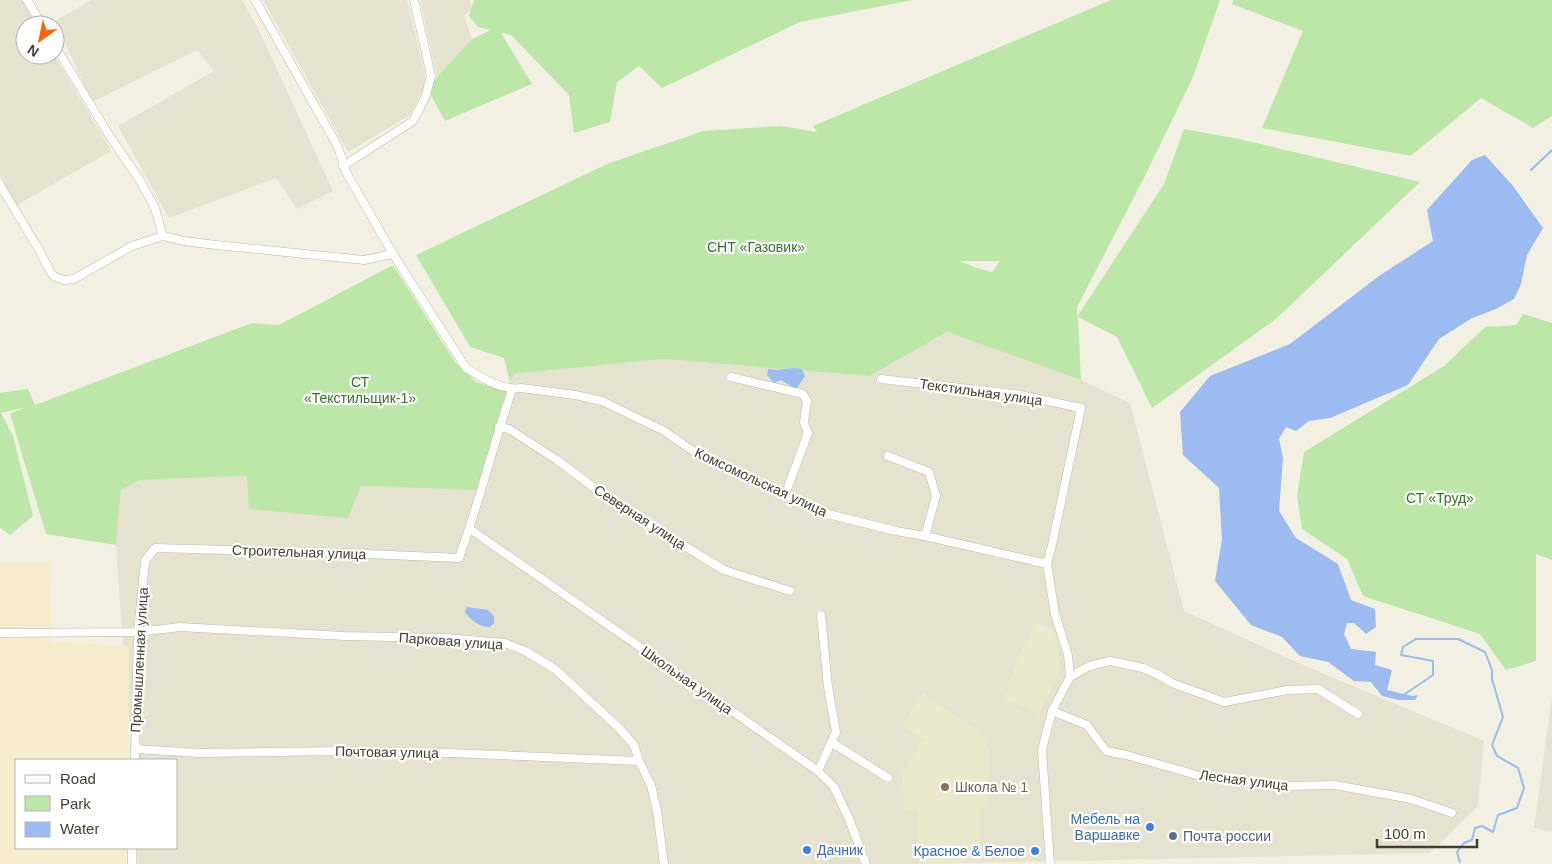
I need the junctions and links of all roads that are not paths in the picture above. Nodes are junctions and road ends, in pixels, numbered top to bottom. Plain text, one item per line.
1 (27, 0) edge
2 (255, 0) edge
3 (414, 0) edge
4 (36, 15) edge
5 (65, 62) edge
6 (344, 166) junction
7 (0, 185) edge
8 (163, 236) junction
9 (393, 254) junction
10 (731, 377) dead end
11 (881, 379) dead end
12 (512, 390) junction
13 (499, 427) junction
14 (888, 456) dead end
15 (785, 495) junction
16 (470, 529) junction
17 (925, 536) junction
18 (145, 561) joint
19 (1047, 564) junction
20 (790, 591) dead end
21 (821, 615) dead end
22 (138, 632) junction
23 (0, 633) edge
24 (1070, 677) junction
25 (1052, 711) junction
26 (1358, 714) dead end
27 (831, 742) junction
28 (135, 749) junction
29 (135, 759) edge
30 (639, 760) junction
31 (818, 771) junction
32 (888, 778) dead end
33 (1452, 813) dead end
34 (132, 849) edge
35 (132, 864) edge
36 (664, 864) edge
37 (866, 864) edge
38 (1050, 864) edge

1 - 4 street
2 - 6 street
3 - 6 street
5 - 8 street
6 - 9 street
7 - 8 street
8 - 9 street
9 - 12 street
10 - 15 street
11 - 19 street, Текстильная улица
12 - 13 street
12 - 15 street, Комсомольская улица
13 - 16 street
13 - 20 street, Северная улица
14 - 17 street
15 - 17 street, Комсомольская улица
16 - 18 street, Строительная улица
16 - 31 street, Школьная улица
17 - 19 street, Комсомольская улица
18 - 22 street, Промышленная улица
19 - 24 street
21 - 27 street
22 - 23 street, Парковая улица
22 - 28 street, Промышленная улица
22 - 30 street, Парковая улица
24 - 25 street
24 - 26 street
25 - 33 street, Лесная улица
25 - 38 street
27 - 31 street
27 - 32 street
28 - 29 street, Промышленная улица
28 - 30 street, Почтовая улица
30 - 36 street, Парковая улица
31 - 37 street, Школьная улица
34 - 35 street

